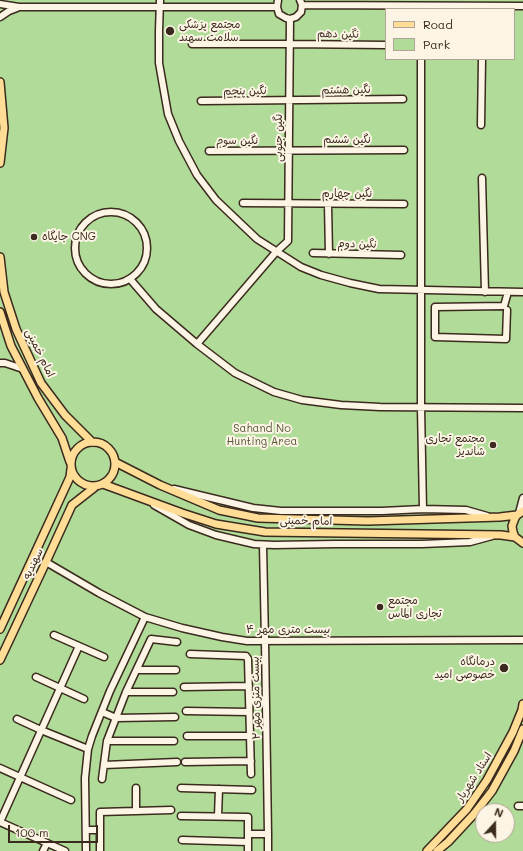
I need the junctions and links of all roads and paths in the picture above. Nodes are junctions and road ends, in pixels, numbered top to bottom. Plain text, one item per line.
1 (160, 0) edge
2 (278, 0) edge
3 (301, 3) edge
4 (0, 4) edge
5 (420, 5) edge
6 (523, 6) edge
7 (19, 7) junction
8 (160, 7) junction
9 (277, 7) junction
10 (482, 7) edge
11 (0, 17) edge
12 (290, 19) junction
13 (192, 44) dead end
14 (290, 44) junction
15 (385, 45) edge
16 (421, 60) edge
17 (482, 60) edge
18 (0, 82) edge
19 (403, 99) dead end
20 (289, 100) junction
21 (200, 101) dead end
22 (481, 124) dead end
23 (404, 150) dead end
24 (209, 151) dead end
25 (289, 151) junction
26 (0, 163) edge
27 (482, 178) dead end
28 (243, 203) dead end
29 (289, 204) junction
30 (328, 204) junction
31 (404, 204) dead end
32 (276, 252) junction
33 (313, 253) dead end
34 (329, 254) junction
35 (401, 255) dead end
36 (0, 257) edge
37 (130, 279) junction
38 (422, 291) junction
39 (484, 292) junction
40 (508, 292) junction
41 (523, 292) edge
42 (507, 310) dead end
43 (0, 312) edge
44 (196, 344) junction
45 (0, 363) edge
46 (23, 369) junction
47 (421, 408) junction
48 (523, 408) edge
49 (92, 442) junction
50 (115, 462) junction
51 (70, 465) junction
52 (160, 485) junction
53 (99, 486) junction
54 (523, 498) edge
55 (146, 500) junction
56 (423, 509) junction
57 (520, 513) edge
58 (489, 517) junction
59 (497, 535) junction
60 (515, 537) junction
61 (523, 543) edge
62 (263, 545) junction
63 (34, 556) junction
64 (46, 562) junction
65 (145, 617) junction
66 (0, 629) edge
67 (54, 635) dead end
68 (523, 640) edge
69 (265, 641) junction
70 (177, 642) dead end
71 (79, 646) junction
72 (190, 654) dead end
73 (104, 657) dead end
74 (0, 660) edge
75 (136, 670) junction
76 (176, 670) dead end
77 (36, 677) dead end
78 (249, 686) junction
79 (184, 687) dead end
80 (60, 688) junction
81 (126, 692) junction
82 (173, 692) dead end
83 (84, 699) dead end
84 (266, 700) junction
85 (250, 701) junction
86 (523, 704) edge
87 (186, 711) dead end
88 (102, 712) junction
89 (250, 712) junction
90 (175, 717) dead end
91 (116, 718) junction
92 (17, 719) dead end
93 (523, 729) edge
94 (41, 730) junction
95 (187, 736) dead end
96 (250, 736) junction
97 (107, 741) junction
98 (174, 741) dead end
99 (88, 749) junction
100 (251, 761) junction
101 (177, 762) dead end
102 (185, 762) dead end
103 (104, 765) junction
104 (0, 768) edge
105 (251, 774) dead end
106 (20, 777) junction
107 (102, 779) dead end
108 (136, 788) dead end
109 (181, 788) dead end
110 (218, 789) junction
111 (252, 790) dead end
112 (71, 800) dead end
113 (172, 810) dead end
114 (136, 811) junction
115 (181, 816) dead end
116 (218, 816) junction
117 (0, 822) edge
118 (86, 830) junction
119 (100, 830) junction
120 (248, 834) junction
121 (268, 834) junction
122 (182, 840) dead end
123 (248, 842) junction
124 (46, 843) junction
125 (43, 851) edge
126 (65, 851) edge
127 (86, 851) edge
128 (100, 851) edge
129 (248, 851) edge
130 (268, 851) edge
131 (427, 851) edge
132 (437, 851) edge

1 - 8 street
2 - 9 street
3 - 5 street
3 - 12 street
4 - 7 street
5 - 10 street
6 - 10 street
7 - 8 street
7 - 11 street
8 - 9 street
8 - 32 street
9 - 12 street
12 - 14 street, نگین جنوبی
13 - 14 street, نگین دهم
14 - 15 street, نگین دهم
14 - 20 street, نگین جنوبی
16 - 38 street
17 - 22 street
18 - 26 main road
19 - 20 street, نگین هشتم
20 - 21 street, نگین پنجم
20 - 25 street, نگین جنوبی
23 - 25 street, نگین ششم
24 - 25 street, نگین سوم
25 - 29 street, نگین جنوبی
27 - 39 street
28 - 29 street, نگین چهارم
29 - 30 street, نگین چهارم
29 - 32 street, نگین جنوبی
30 - 31 street, نگین چهارم
30 - 34 street
32 - 38 street
32 - 44 street, نگین جنوبی
33 - 34 street, نگین دوم
34 - 35 street, نگین دوم
36 - 49 main road, امام خمینی
37 - 37 street
37 - 44 street
38 - 39 street
38 - 47 street
39 - 40 street
40 - 41 street
40 - 42 street
43 - 46 main road, امام خمینی
44 - 47 street
45 - 46 street
46 - 51 main road, امام خمینی
47 - 48 street
47 - 56 street
49 - 50 main road
49 - 51 main road
50 - 52 main road, امام خمینی
50 - 53 main road
51 - 53 main road
51 - 63 main road, سهندیه
52 - 56 street
52 - 58 main road, امام خمینی
53 - 55 main road, امام خمینی
53 - 64 main road, سهندیه
54 - 57 street
55 - 59 main road, امام خمینی
55 - 62 street
56 - 58 street
57 - 58 main road, امام خمینی
57 - 60 main road
59 - 60 main road, امام خمینی
59 - 62 street
60 - 61 main road
62 - 69 street, بیست متری مهر ۲
63 - 64 main road
63 - 66 main road, سهندیه
64 - 65 street, بیست متری مهر ۴
64 - 74 main road, سهندیه
65 - 69 street, بیست متری مهر ۴
65 - 88 street
67 - 71 street
68 - 69 street, بیست متری مهر ۴
69 - 84 street, بیست متری مهر ۲
70 - 75 street
71 - 73 street
71 - 80 street
72 - 78 street
75 - 76 street
75 - 81 street
77 - 80 street
78 - 79 street
78 - 85 street
80 - 83 street
80 - 94 street
81 - 82 street
81 - 91 street
84 - 85 street
84 - 121 street, بیست متری مهر ۲
85 - 89 street
86 - 131 main road, استاد شهریار
87 - 89 street
88 - 91 street
88 - 99 street
89 - 96 street
90 - 91 street
91 - 97 street
92 - 94 street
93 - 132 main road, استاد شهریار
94 - 99 street
94 - 106 street
95 - 96 street
96 - 100 street
97 - 98 street
97 - 103 street
99 - 118 street
100 - 102 street
100 - 105 street
101 - 103 street
103 - 107 street
104 - 106 street
106 - 112 street
106 - 117 street
108 - 114 street
109 - 110 street
110 - 111 street
110 - 116 street
113 - 114 street
114 - 119 street
115 - 116 street
116 - 120 street
117 - 124 street
118 - 119 street
118 - 127 street
119 - 128 street
120 - 121 street
120 - 123 street
121 - 130 street, بیست متری مهر ۲
122 - 123 street
123 - 129 street
124 - 125 street
124 - 126 street

